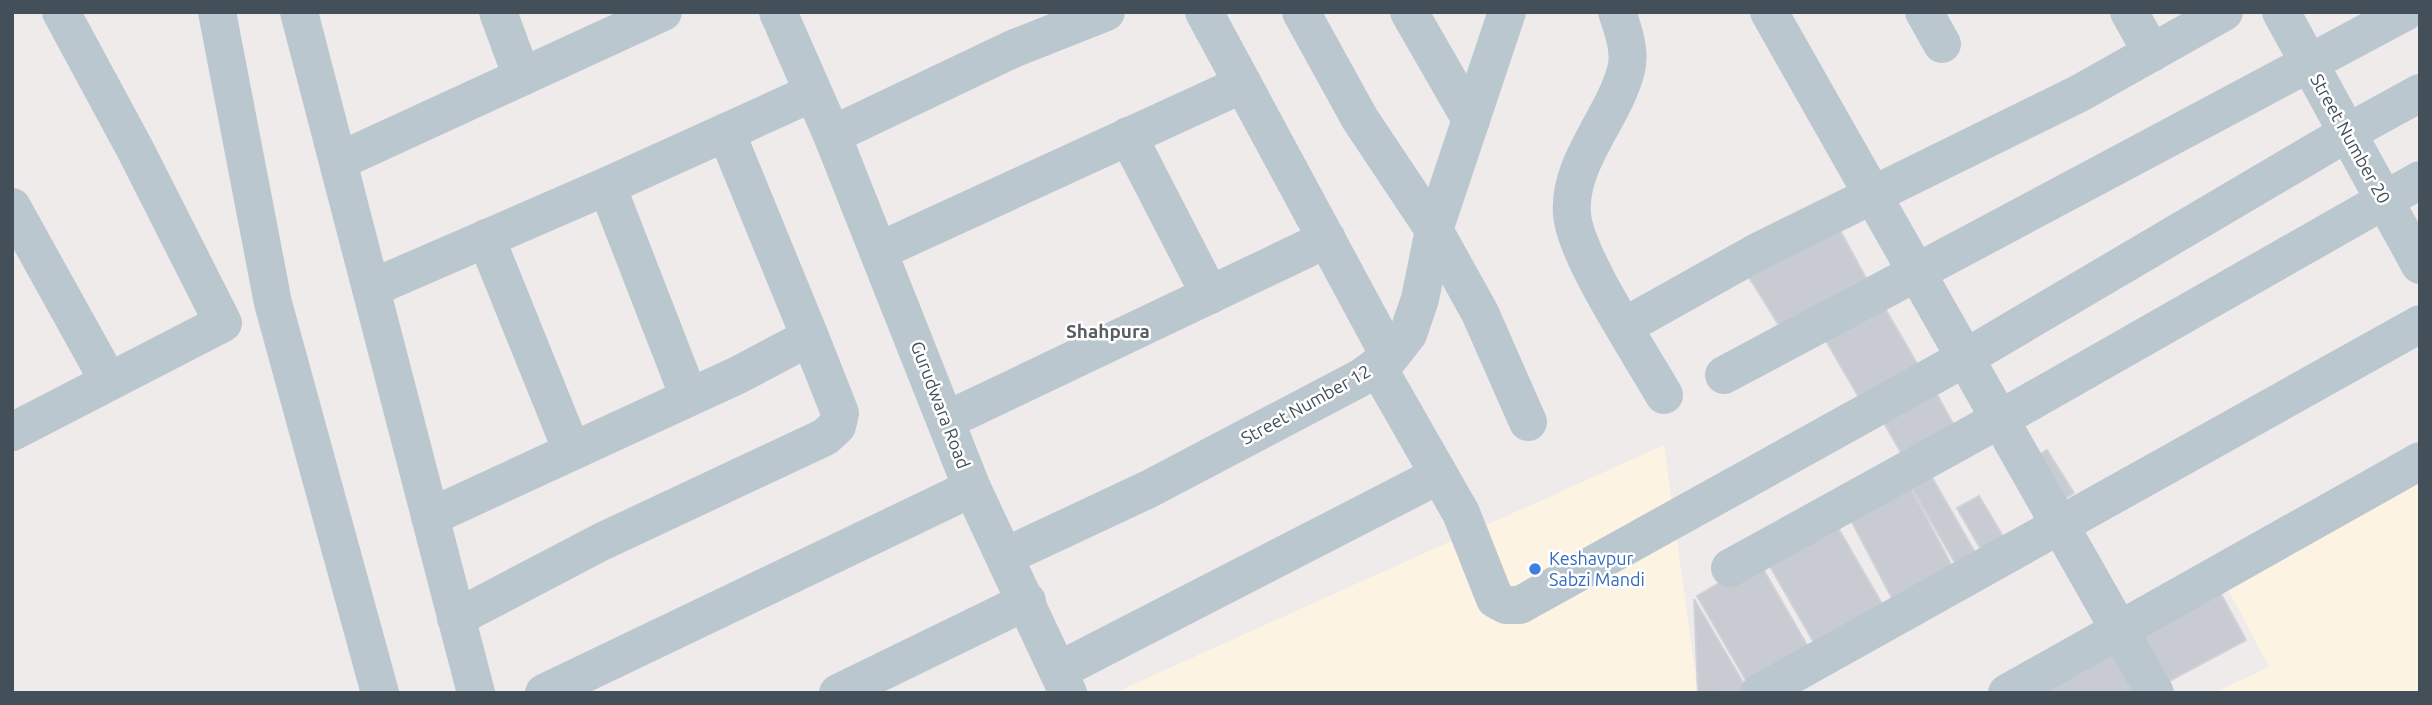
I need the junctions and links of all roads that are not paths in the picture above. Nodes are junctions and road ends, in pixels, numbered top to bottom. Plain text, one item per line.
1 (61, 12) edge
2 (217, 12) edge
3 (299, 12) edge
4 (498, 12) edge
5 (663, 12) edge
6 (778, 12) edge
7 (1106, 12) edge
8 (1204, 12) edge
9 (1301, 12) edge
10 (1409, 12) edge
11 (1617, 12) edge
12 (1769, 12) edge
13 (2129, 12) edge
14 (2224, 12) edge
15 (2281, 12) edge
16 (2405, 12) edge
17 (1506, 13) edge
18 (2152, 52) junction
19 (2309, 64) junction
20 (522, 77) junction
21 (1243, 84) junction
22 (812, 93) junction
23 (2420, 93) edge
24 (1471, 120) junction
25 (726, 132) junction
26 (2347, 133) junction
27 (832, 135) junction
28 (1128, 136) junction
29 (339, 161) junction
30 (2420, 180) edge
31 (607, 186) junction
32 (1873, 193) junction
33 (2384, 200) junction
34 (12, 206) edge
35 (1434, 230) junction
36 (486, 238) junction
37 (1327, 239) junction
38 (879, 251) junction
39 (2420, 265) edge
40 (1915, 271) junction
41 (372, 288) junction
42 (1210, 295) junction
43 (273, 303) junction
44 (223, 323) junction
45 (2420, 324) edge
46 (1625, 326) junction
47 (810, 337) junction
48 (1965, 358) junction
49 (1384, 361) junction
50 (1724, 376) dead end
51 (108, 380) junction
52 (1664, 395) dead end
53 (689, 397) junction
54 (2000, 419) junction
55 (947, 420) junction
56 (1528, 422) dead end
57 (12, 432) edge
58 (572, 451) junction
59 (2420, 461) edge
60 (1439, 475) junction
61 (972, 488) junction
62 (430, 517) junction
63 (2060, 523) junction
64 (1006, 556) junction
65 (1730, 568) dead end
66 (1027, 601) junction
67 (456, 618) junction
68 (2119, 630) junction
69 (1063, 682) edge
70 (380, 693) edge
71 (476, 693) edge
72 (544, 693) edge
73 (838, 693) edge
74 (1759, 693) edge
75 (2007, 693) edge
76 (2155, 693) edge

1 - 44 street
2 - 43 street
3 - 29 street
4 - 20 street
5 - 20 street
6 - 22 street, Gurudwara Road
7 - 27 street
8 - 21 street
9 - 35 street
10 - 24 street
11 - 46 street
12 - 32 street
13 - 18 street
14 - 18 street
15 - 19 street, Street Number 20
16 - 19 street
17 - 24 street, Street Number 12
18 - 32 street
19 - 26 street, Street Number 20
19 - 40 street
20 - 29 street
21 - 28 street
21 - 37 street
22 - 25 street
22 - 27 street, Gurudwara Road
23 - 26 street
24 - 35 street, Street Number 12
25 - 31 street
25 - 47 street
26 - 33 street, Street Number 20
26 - 48 street
27 - 38 street, Gurudwara Road
28 - 38 street
28 - 42 street
29 - 41 street
30 - 33 street
31 - 36 street
31 - 53 street
32 - 40 street
32 - 46 street
33 - 39 street, Street Number 20
33 - 54 street
34 - 51 street
35 - 49 street, Street Number 12
35 - 56 street
36 - 41 street
36 - 58 street
37 - 42 street
37 - 49 street
38 - 55 street, Gurudwara Road
40 - 48 street
40 - 50 street
41 - 62 street
42 - 55 street
43 - 44 street
43 - 70 street
44 - 51 street
45 - 63 street
46 - 52 street
47 - 53 street
47 - 67 street
48 - 54 street
48 - 60 street
49 - 60 street
49 - 64 street, Street Number 12
51 - 57 street
53 - 58 street
54 - 63 street
54 - 65 street
55 - 61 street, Gurudwara Road
58 - 62 street
59 - 68 street
60 - 69 street
61 - 64 street, Gurudwara Road
61 - 72 street
62 - 67 street
63 - 68 street
63 - 74 street
64 - 66 street, Gurudwara Road
66 - 69 street, Gurudwara Road
66 - 73 street
67 - 71 street
68 - 75 street
68 - 76 street

